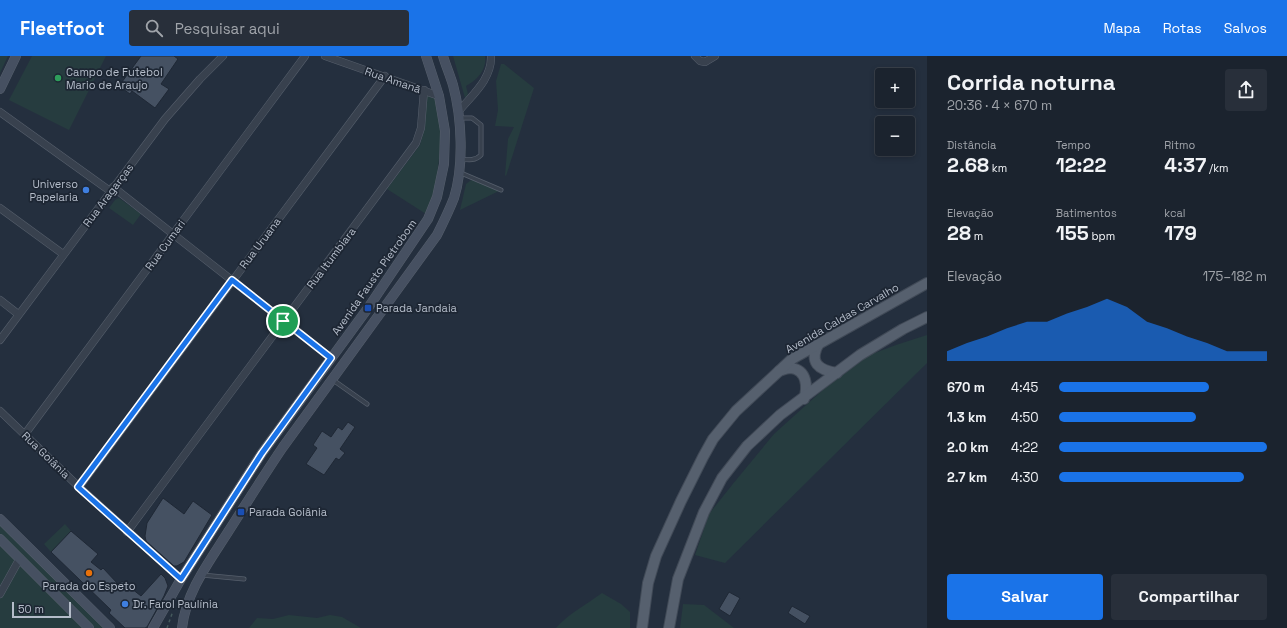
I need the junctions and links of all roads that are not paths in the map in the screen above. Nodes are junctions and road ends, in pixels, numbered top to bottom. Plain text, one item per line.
1 (16, 56) edge
2 (223, 56) edge
3 (305, 56) edge
4 (325, 56) edge
5 (426, 56) edge
6 (443, 56) edge
7 (491, 56) edge
8 (498, 56) edge
9 (715, 56) edge
10 (698, 58) edge
11 (490, 69) junction
12 (385, 76) junction
13 (0, 89) edge
14 (424, 90) junction
15 (439, 96) junction
16 (0, 112) edge
17 (459, 115) junction
18 (460, 159) junction
19 (460, 172) junction
20 (112, 189) junction
21 (501, 190) dead end
22 (0, 208) edge
23 (173, 234) junction
24 (63, 254) junction
25 (232, 280) junction
26 (927, 283) edge
27 (0, 300) edge
28 (18, 314) junction
29 (927, 317) edge
30 (283, 321) junction
31 (0, 340) edge
32 (819, 343) junction
33 (331, 358) junction
34 (778, 371) junction
35 (837, 373) junction
36 (333, 380) junction
37 (804, 399) junction
38 (367, 404) dead end
39 (0, 411) edge
40 (25, 434) junction
41 (78, 487) junction
42 (0, 519) edge
43 (127, 532) junction
44 (0, 540) edge
45 (20, 558) junction
46 (201, 574) junction
47 (181, 579) junction
48 (244, 579) dead end
49 (0, 594) edge
50 (89, 628) edge
51 (110, 628) edge
52 (153, 628) edge
53 (182, 628) edge
54 (642, 628) edge
55 (669, 628) edge

1 - 13 main road
2 - 20 street, Rua Aragarças
3 - 23 street, Rua Cumari
4 - 12 street, Rua Amanã
5 - 15 main road, Avenida Fausto Pietrobom
6 - 17 main road
7 - 11 street
8 - 11 street
9 - 10 street
11 - 17 street
12 - 14 street, Rua Amanã
12 - 25 street, Rua Uruana
14 - 15 street, Rua Amanã
14 - 30 street, Rua Itumbiara
15 - 33 main road, Avenida Fausto Pietrobom
16 - 20 street
17 - 18 main road
17 - 18 lane
18 - 19 main road
19 - 21 lane
19 - 36 main road
20 - 23 street
20 - 24 street, Rua Aragarças
22 - 24 street
23 - 25 street
23 - 40 street, Rua Cumari
24 - 28 street, Rua Aragarças
25 - 30 street
25 - 41 street, Rua Uruana
26 - 32 main road, Avenida Caldas Carvalho
27 - 28 street
28 - 31 street, Rua Aragarças
29 - 35 main road
30 - 33 street
30 - 43 street, Rua Itumbiara
32 - 34 main road, Avenida Caldas Carvalho
32 - 35 main road
33 - 47 main road, Avenida Fausto Pietrobom
34 - 37 main road
34 - 54 main road, Avenida Caldas Carvalho
35 - 37 main road
36 - 38 lane
36 - 46 main road
37 - 55 main road
39 - 40 street, Rua Goiânia
40 - 41 street, Rua Goiânia
41 - 43 street, Rua Goiânia
42 - 51 main road
43 - 47 street, Rua Goiânia
44 - 45 main road
45 - 49 street
45 - 50 main road
46 - 48 lane
46 - 53 main road
47 - 52 main road, Avenida Fausto Pietrobom

